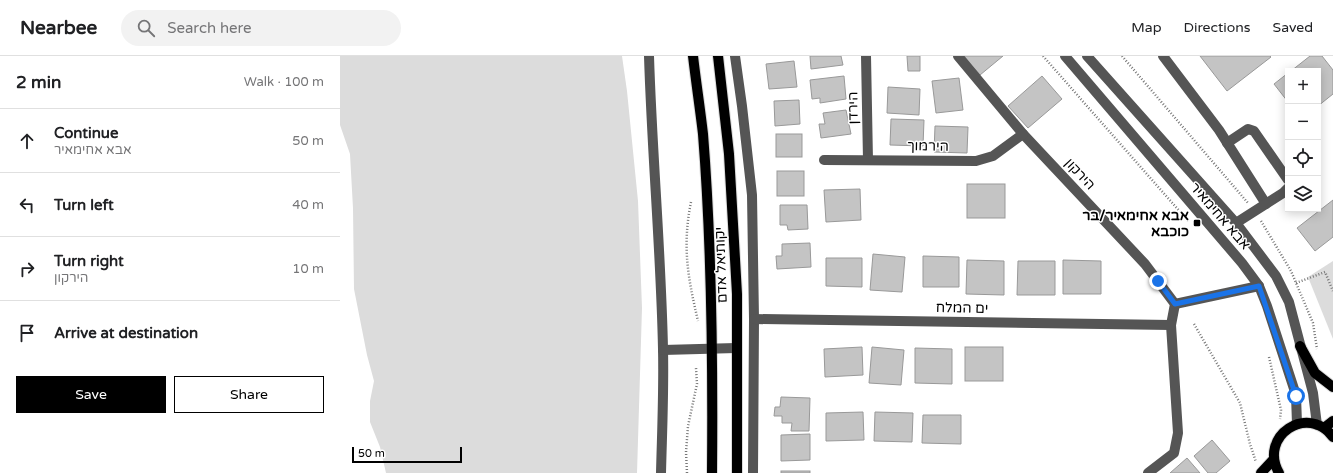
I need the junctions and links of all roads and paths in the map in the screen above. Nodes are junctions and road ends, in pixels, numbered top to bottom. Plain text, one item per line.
1 (649, 56) edge
2 (693, 56) edge
3 (718, 56) edge
4 (735, 56) edge
5 (866, 56) edge
6 (958, 56) edge
7 (1043, 56) edge
8 (1065, 56) edge
9 (1087, 56) edge
10 (1122, 56) edge
11 (1163, 56) edge
12 (1023, 134) junction
13 (1227, 143) junction
14 (824, 160) dead end
15 (868, 160) junction
16 (1285, 176) edge
17 (1285, 191) edge
18 (691, 202) dead end
19 (1266, 204) junction
20 (1255, 211) junction
21 (1236, 223) junction
22 (1191, 224) dead end
23 (1296, 283) junction
24 (1259, 286) junction
25 (1333, 291) edge
26 (1175, 304) junction
27 (754, 319) junction
28 (698, 321) dead end
29 (1194, 324) dead end
30 (1171, 325) junction
31 (1300, 346) junction
32 (736, 348) junction
33 (712, 349) junction
34 (663, 350) junction
35 (1317, 351) dead end
36 (1269, 353) dead end
37 (696, 368) dead end
38 (1275, 383) dead end
39 (1333, 387) edge
40 (1333, 421) edge
41 (1297, 424) junction
42 (1321, 427) junction
43 (1333, 437) edge
44 (1274, 459) junction
45 (1259, 469) edge
46 (661, 473) edge
47 (687, 473) edge
48 (712, 473) edge
49 (737, 473) edge
50 (753, 473) edge
51 (1148, 473) edge
52 (1279, 473) edge

1 - 34 street
2 - 33 main road, יקותיאל אדם
3 - 32 main road, יקותיאל אדם
4 - 27 street
5 - 15 street, הירדן
6 - 12 street, הירקון
7 - 22 path
8 - 24 street, אבא אחימאיר
9 - 21 street, אבא אחימאיר
10 - 20 path
11 - 13 street
12 - 15 street, הירמוך
12 - 26 street, הירקון
13 - 16 street
13 - 19 street
14 - 15 street, הירמוך
17 - 19 street
18 - 28 path
19 - 20 street
20 - 21 street
20 - 23 path
21 - 31 street, אבא אחימאיר
23 - 25 path
23 - 35 path
24 - 26 street
24 - 41 street, אבא אחימאיר
26 - 30 street
27 - 30 street, ים המלח
27 - 50 street
29 - 45 path
30 - 51 street
31 - 39 main road
31 - 42 street, אבא אחימאיר
32 - 33 street
32 - 49 main road, יקותיאל אדם
33 - 34 street
33 - 48 main road, יקותיאל אדם
34 - 46 street
36 - 38 path
37 - 47 path
40 - 42 main road
41 - 42 main road
41 - 44 main road
42 - 43 main road
44 - 45 main road
44 - 52 main road

